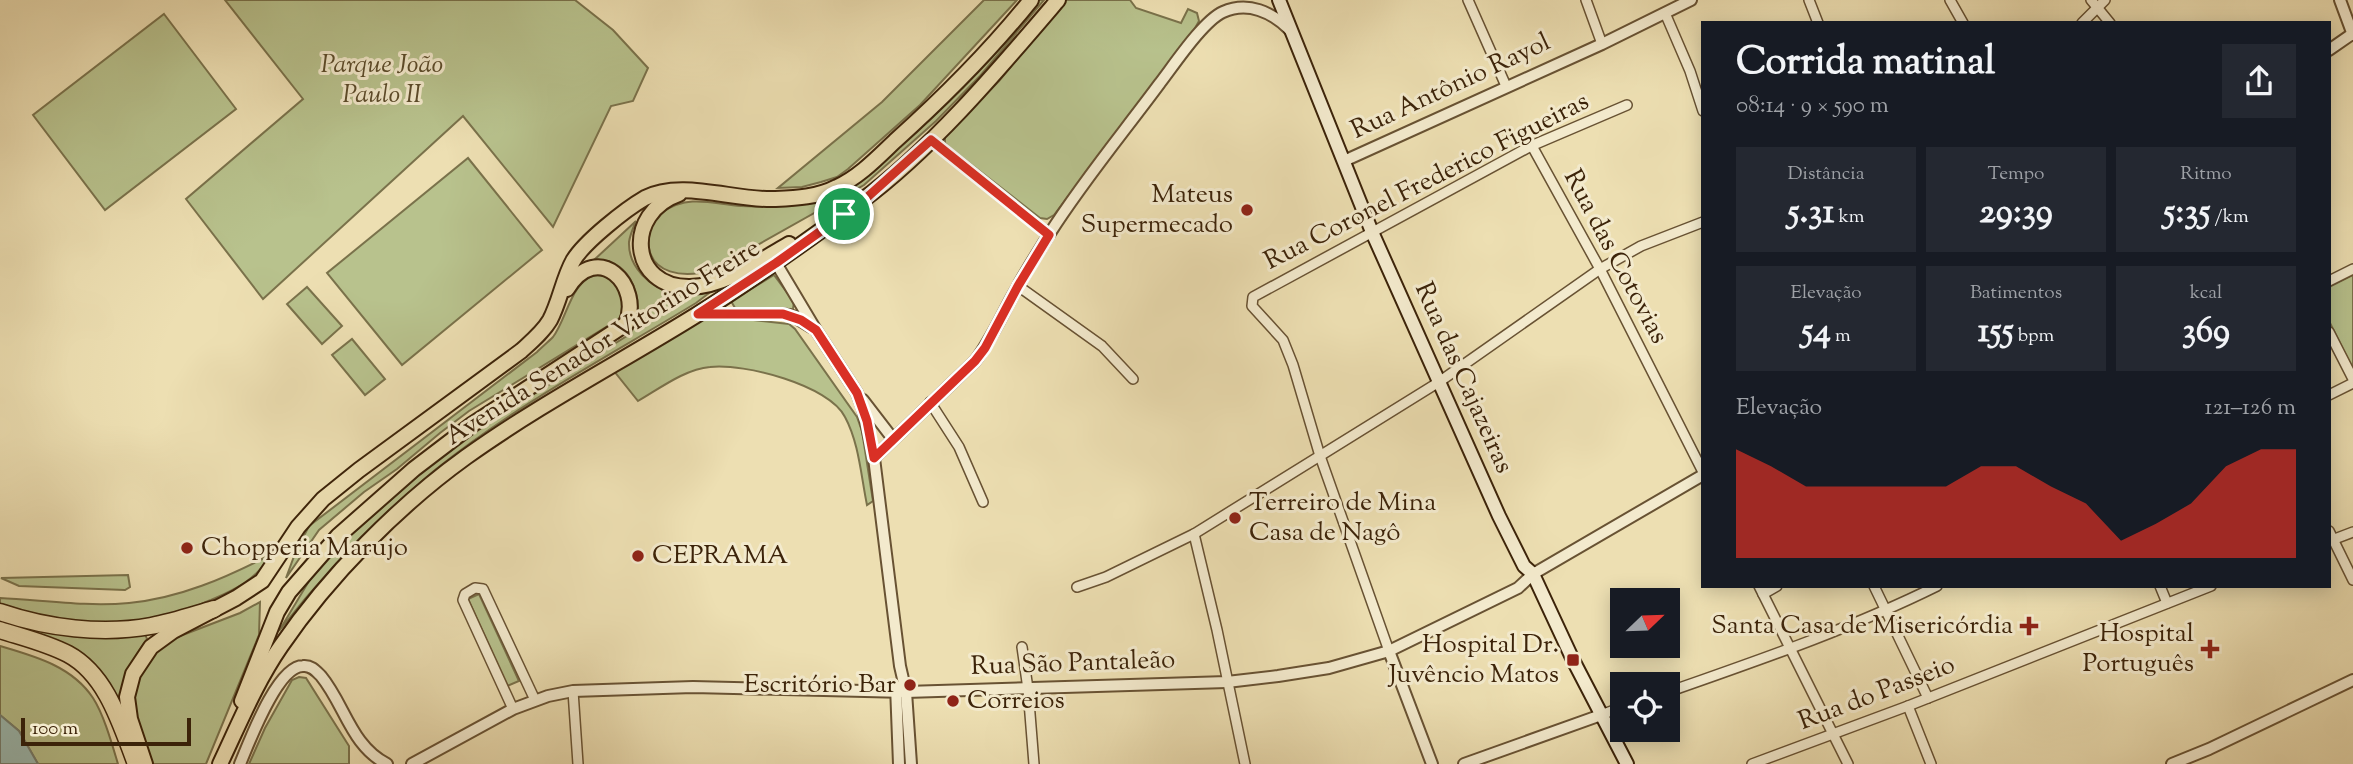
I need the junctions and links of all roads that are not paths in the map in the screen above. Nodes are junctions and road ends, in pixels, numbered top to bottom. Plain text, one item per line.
1 (1031, 0) edge
2 (1058, 0) edge
3 (1279, 0) edge
4 (1291, 0) edge
5 (1468, 0) edge
6 (1586, 0) edge
7 (1691, 0) edge
8 (1809, 0) edge
9 (1950, 0) edge
10 (2340, 0) edge
11 (2098, 2) edge
12 (1665, 13) junction
13 (1817, 21) edge
14 (1962, 21) edge
15 (2084, 21) edge
16 (2109, 21) edge
17 (2353, 34) edge
18 (1297, 41) junction
19 (1602, 44) junction
20 (2331, 49) edge
21 (1506, 86) junction
22 (1627, 105) dead end
23 (1701, 105) edge
24 (931, 140) junction
25 (1529, 141) junction
26 (1344, 161) junction
27 (704, 192) junction
28 (844, 214) junction
29 (1701, 223) edge
30 (1372, 232) junction
31 (1049, 235) junction
32 (776, 263) junction
33 (1600, 269) junction
34 (2353, 269) edge
35 (2331, 280) edge
36 (1018, 286) junction
37 (557, 304) junction
38 (698, 314) junction
39 (816, 330) junction
40 (2331, 336) edge
41 (1133, 379) dead end
42 (2353, 381) edge
43 (1439, 382) junction
44 (857, 393) junction
45 (2331, 394) edge
46 (930, 402) junction
47 (893, 439) junction
48 (1320, 456) junction
49 (874, 458) junction
50 (1701, 470) edge
51 (1701, 475) edge
52 (984, 502) dead end
53 (2353, 532) edge
54 (1194, 534) junction
55 (2331, 537) edge
56 (1534, 574) junction
57 (2353, 580) edge
58 (1077, 587) dead end
59 (1875, 588) edge
60 (1933, 588) edge
61 (2161, 588) edge
62 (2206, 588) edge
63 (1761, 590) edge
64 (2167, 603) junction
65 (214, 609) junction
66 (1886, 611) junction
67 (0, 612) edge
68 (0, 629) edge
69 (1022, 647) dead end
70 (1790, 649) junction
71 (1390, 651) junction
72 (2353, 680) edge
73 (1227, 682) junction
74 (1680, 688) edge
75 (1028, 689) junction
76 (573, 691) junction
77 (901, 692) junction
78 (1928, 698) junction
79 (535, 700) junction
80 (1908, 706) junction
81 (513, 709) junction
82 (1610, 712) edge
83 (1601, 715) junction
84 (1833, 734) junction
85 (136, 764) edge
86 (145, 764) edge
87 (219, 764) edge
88 (240, 764) edge
89 (387, 764) edge
90 (412, 764) edge
91 (578, 764) edge
92 (899, 764) edge
93 (911, 764) edge
94 (1034, 764) edge
95 (1245, 764) edge
96 (1432, 764) edge
97 (1464, 764) edge
98 (1627, 764) edge
99 (1752, 764) edge
100 (1847, 764) edge
101 (1931, 764) edge
102 (2172, 764) edge

1 - 27 main road, Avenida Senador Vitorino Freire
2 - 24 main road, Avenida Senador Vitorino Freire
3 - 18 main road, Rua das Cajazeiras
4 - 18 main road
5 - 21 street
6 - 19 street
7 - 12 street, Rua Antônio Rayol
8 - 13 street
9 - 14 street
10 - 17 street
11 - 15 street
11 - 16 street
12 - 19 street, Rua Antônio Rayol
12 - 23 street
17 - 20 street
18 - 26 main road, Rua das Cajazeiras
18 - 31 street
19 - 21 street, Rua Antônio Rayol
21 - 26 street, Rua Antônio Rayol
22 - 25 street, Rua Coronel Frederico Figueiras
24 - 28 main road, Avenida Senador Vitorino Freire
24 - 31 street
25 - 30 street, Rua Coronel Frederico Figueiras
25 - 33 street, Rua das Cotovias
26 - 30 main road, Rua das Cajazeiras
27 - 28 main road
27 - 37 main road, Avenida Senador Vitorino Freire
28 - 32 main road, Avenida Senador Vitorino Freire
29 - 33 street
30 - 43 main road, Rua das Cajazeiras
30 - 48 street, Rua Coronel Frederico Figueiras
31 - 36 street
32 - 38 main road, Avenida Senador Vitorino Freire
32 - 39 street
33 - 43 street
33 - 50 street, Rua das Cotovias
34 - 35 street
36 - 41 street
36 - 46 street
37 - 65 main road, Avenida Senador Vitorino Freire
37 - 87 main road
38 - 39 street
38 - 87 main road, Avenida Senador Vitorino Freire
39 - 44 street
40 - 42 street
42 - 45 street
43 - 48 street
43 - 56 main road, Rua das Cajazeiras
44 - 47 street
44 - 49 street
46 - 47 street
46 - 52 street
47 - 49 street
48 - 54 street
48 - 71 street
49 - 77 street
51 - 56 street, Rua São Pantaleão
53 - 55 street
54 - 58 street
54 - 73 street
55 - 57 street
56 - 71 street, Rua São Pantaleão
56 - 83 main road, Rua das Cajazeiras
59 - 66 street
60 - 66 street
61 - 64 street
62 - 64 street, Rua do Passeio
63 - 70 street
64 - 78 street, Rua do Passeio
65 - 67 highway
65 - 86 main road, Avenida Senador Vitorino Freire
66 - 70 street
66 - 78 street
68 - 85 highway
69 - 75 street
70 - 74 street
70 - 84 street
71 - 73 street, Rua São Pantaleão
71 - 96 street
72 - 102 street
73 - 75 street, Rua São Pantaleão
73 - 95 street
75 - 77 street, Rua São Pantaleão
75 - 94 street
76 - 77 street, Rua São Pantaleão
76 - 79 street, Rua São Pantaleão
76 - 91 street
77 - 92 street
77 - 93 street
78 - 80 street, Rua do Passeio
79 - 81 street, Rua São Pantaleão
79 - 81 street
80 - 84 street, Rua do Passeio
80 - 101 street
81 - 90 street, Rua São Pantaleão
82 - 83 street
83 - 97 street
83 - 98 main road, Rua das Cajazeiras
84 - 99 street, Rua do Passeio
84 - 100 street
88 - 89 street

